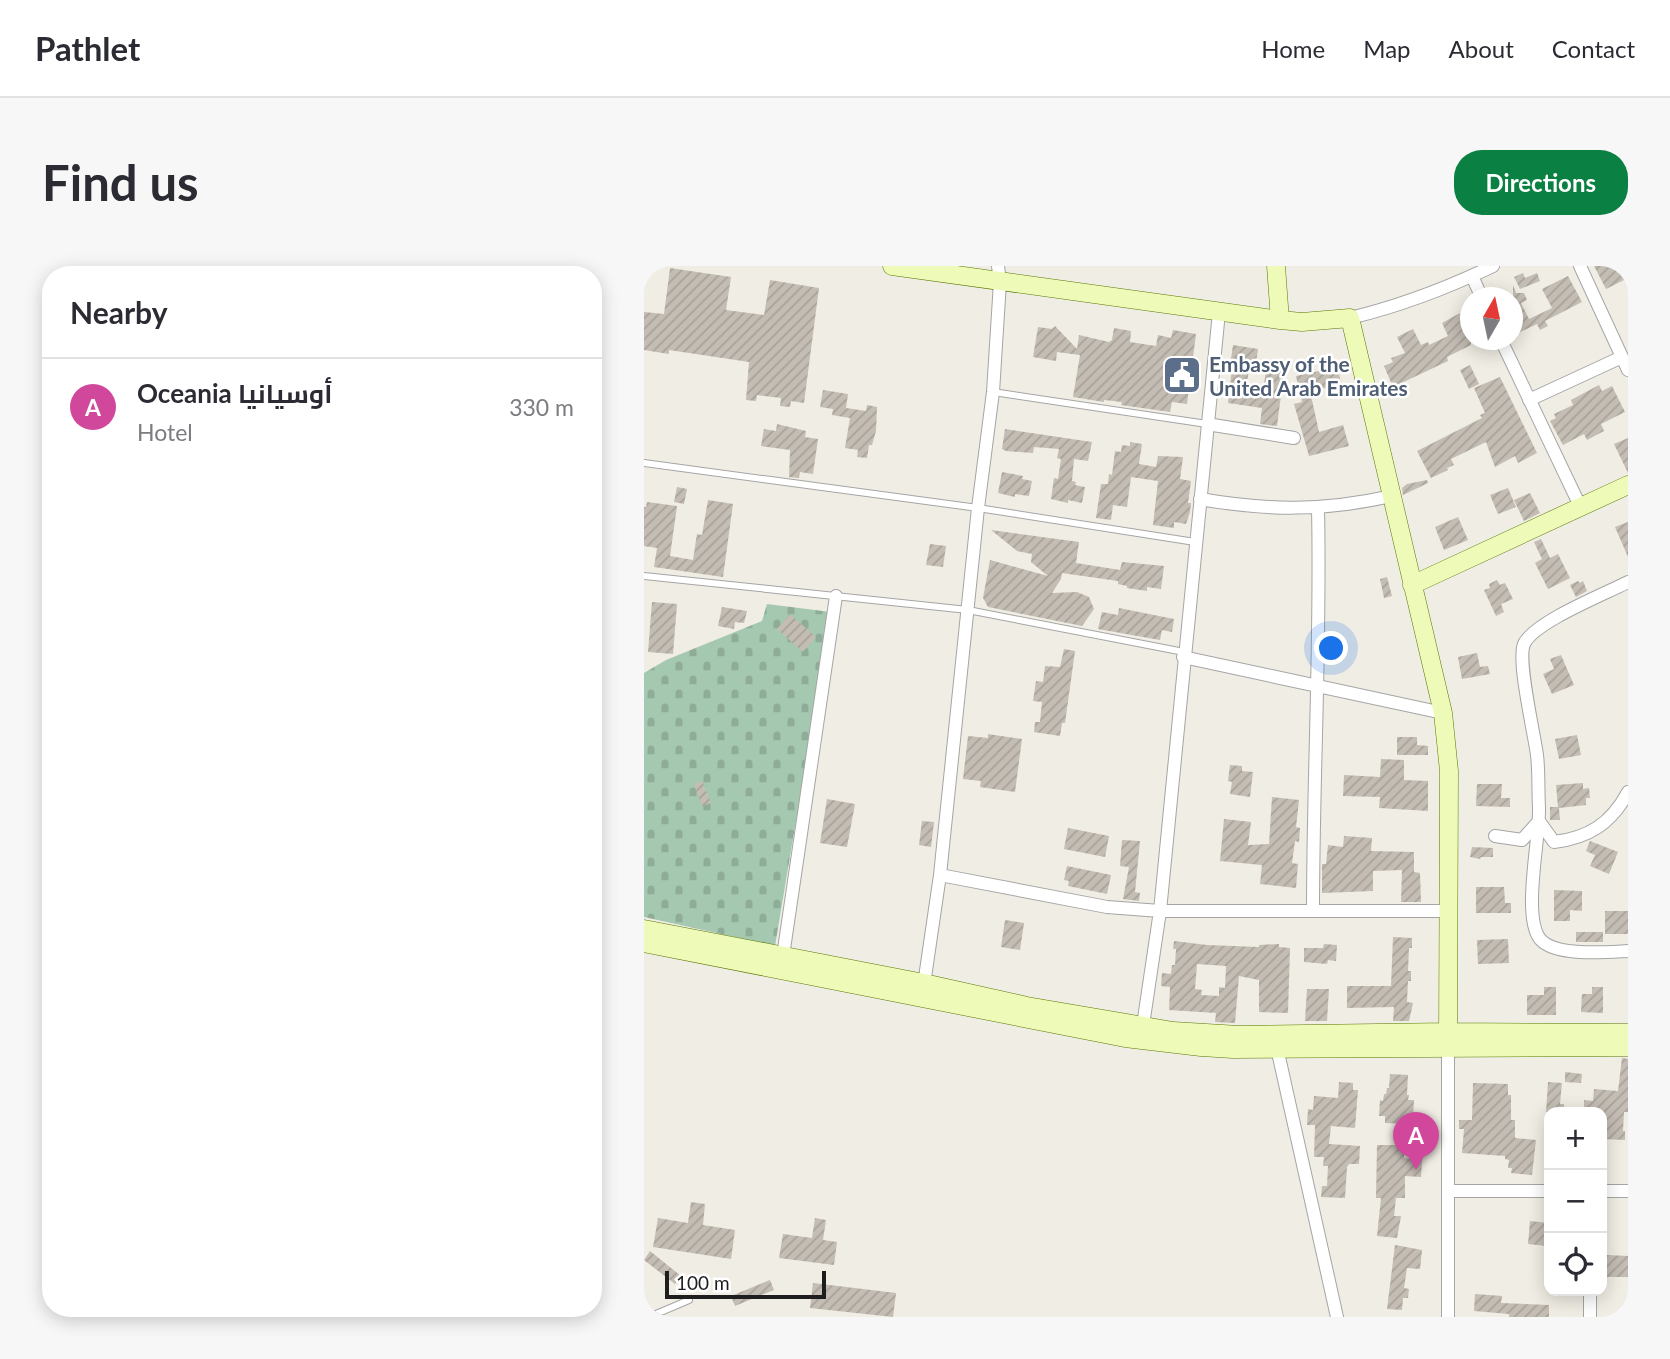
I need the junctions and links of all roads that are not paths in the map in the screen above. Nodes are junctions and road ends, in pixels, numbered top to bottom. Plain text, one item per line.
1 (892, 266) edge
2 (1276, 266) edge
3 (1493, 266) edge
4 (1580, 266) edge
5 (999, 274) edge
6 (1472, 276) junction
7 (1477, 287) edge
8 (1219, 312) junction
9 (1350, 318) junction
10 (1280, 320) junction
11 (1506, 350) edge
12 (1622, 357) junction
13 (1628, 370) edge
14 (993, 392) junction
15 (1529, 400) junction
16 (1207, 424) junction
17 (1294, 438) dead end
18 (644, 463) edge
19 (1628, 485) edge
20 (1392, 496) junction
21 (1200, 499) junction
22 (978, 508) junction
23 (1318, 508) junction
24 (1581, 508) junction
25 (1195, 542) junction
26 (644, 576) edge
27 (1628, 582) edge
28 (1412, 585) junction
29 (836, 596) junction
30 (968, 610) junction
31 (1184, 654) junction
32 (1317, 686) junction
33 (1444, 713) junction
34 (1628, 792) edge
35 (1539, 821) junction
36 (1495, 836) dead end
37 (940, 875) junction
38 (1160, 911) junction
39 (1313, 911) junction
40 (1448, 911) junction
41 (644, 929) edge
42 (644, 943) edge
43 (1628, 951) edge
44 (783, 956) junction
45 (923, 991) junction
46 (1628, 1033) edge
47 (1142, 1034) junction
48 (1448, 1039) junction
49 (1552, 1040) junction
50 (1628, 1047) edge
51 (1277, 1048) junction
52 (1448, 1191) junction
53 (1544, 1191) edge
54 (1607, 1191) edge
55 (1628, 1191) edge
56 (1590, 1296) edge
57 (689, 1300) dead end
58 (649, 1317) edge
59 (1337, 1317) edge
60 (1448, 1317) edge
61 (1590, 1317) edge

1 - 5 main road
2 - 10 main road
3 - 6 street
4 - 12 street
5 - 8 main road
5 - 14 street
6 - 7 street
6 - 9 street
8 - 10 main road
8 - 16 street
9 - 10 main road
9 - 20 main road
11 - 15 street
12 - 13 street
12 - 15 street
14 - 16 lane
14 - 22 street
15 - 24 street
16 - 17 street
16 - 21 street
18 - 22 lane
19 - 24 main road
20 - 23 street
20 - 28 main road
21 - 23 street
21 - 25 street
22 - 25 lane
22 - 30 street
23 - 32 street
24 - 28 main road
25 - 31 street
26 - 29 lane
27 - 35 street
28 - 33 main road
29 - 30 lane
29 - 44 street
30 - 31 lane
30 - 37 street
31 - 32 street
31 - 38 street
32 - 33 street
32 - 39 street
33 - 40 main road
34 - 35 street
35 - 36 street
35 - 43 street
37 - 38 street
37 - 45 street
38 - 39 street
38 - 47 street
39 - 40 street
40 - 48 main road
41 - 44 main road
42 - 45 main road
44 - 45 main road
45 - 47 main road
46 - 49 main road
47 - 48 main road
47 - 51 main road
48 - 49 main road
48 - 51 main road
48 - 52 street
49 - 50 main road
51 - 59 street
52 - 53 street
52 - 60 street
54 - 55 street
56 - 61 street
57 - 58 lane

